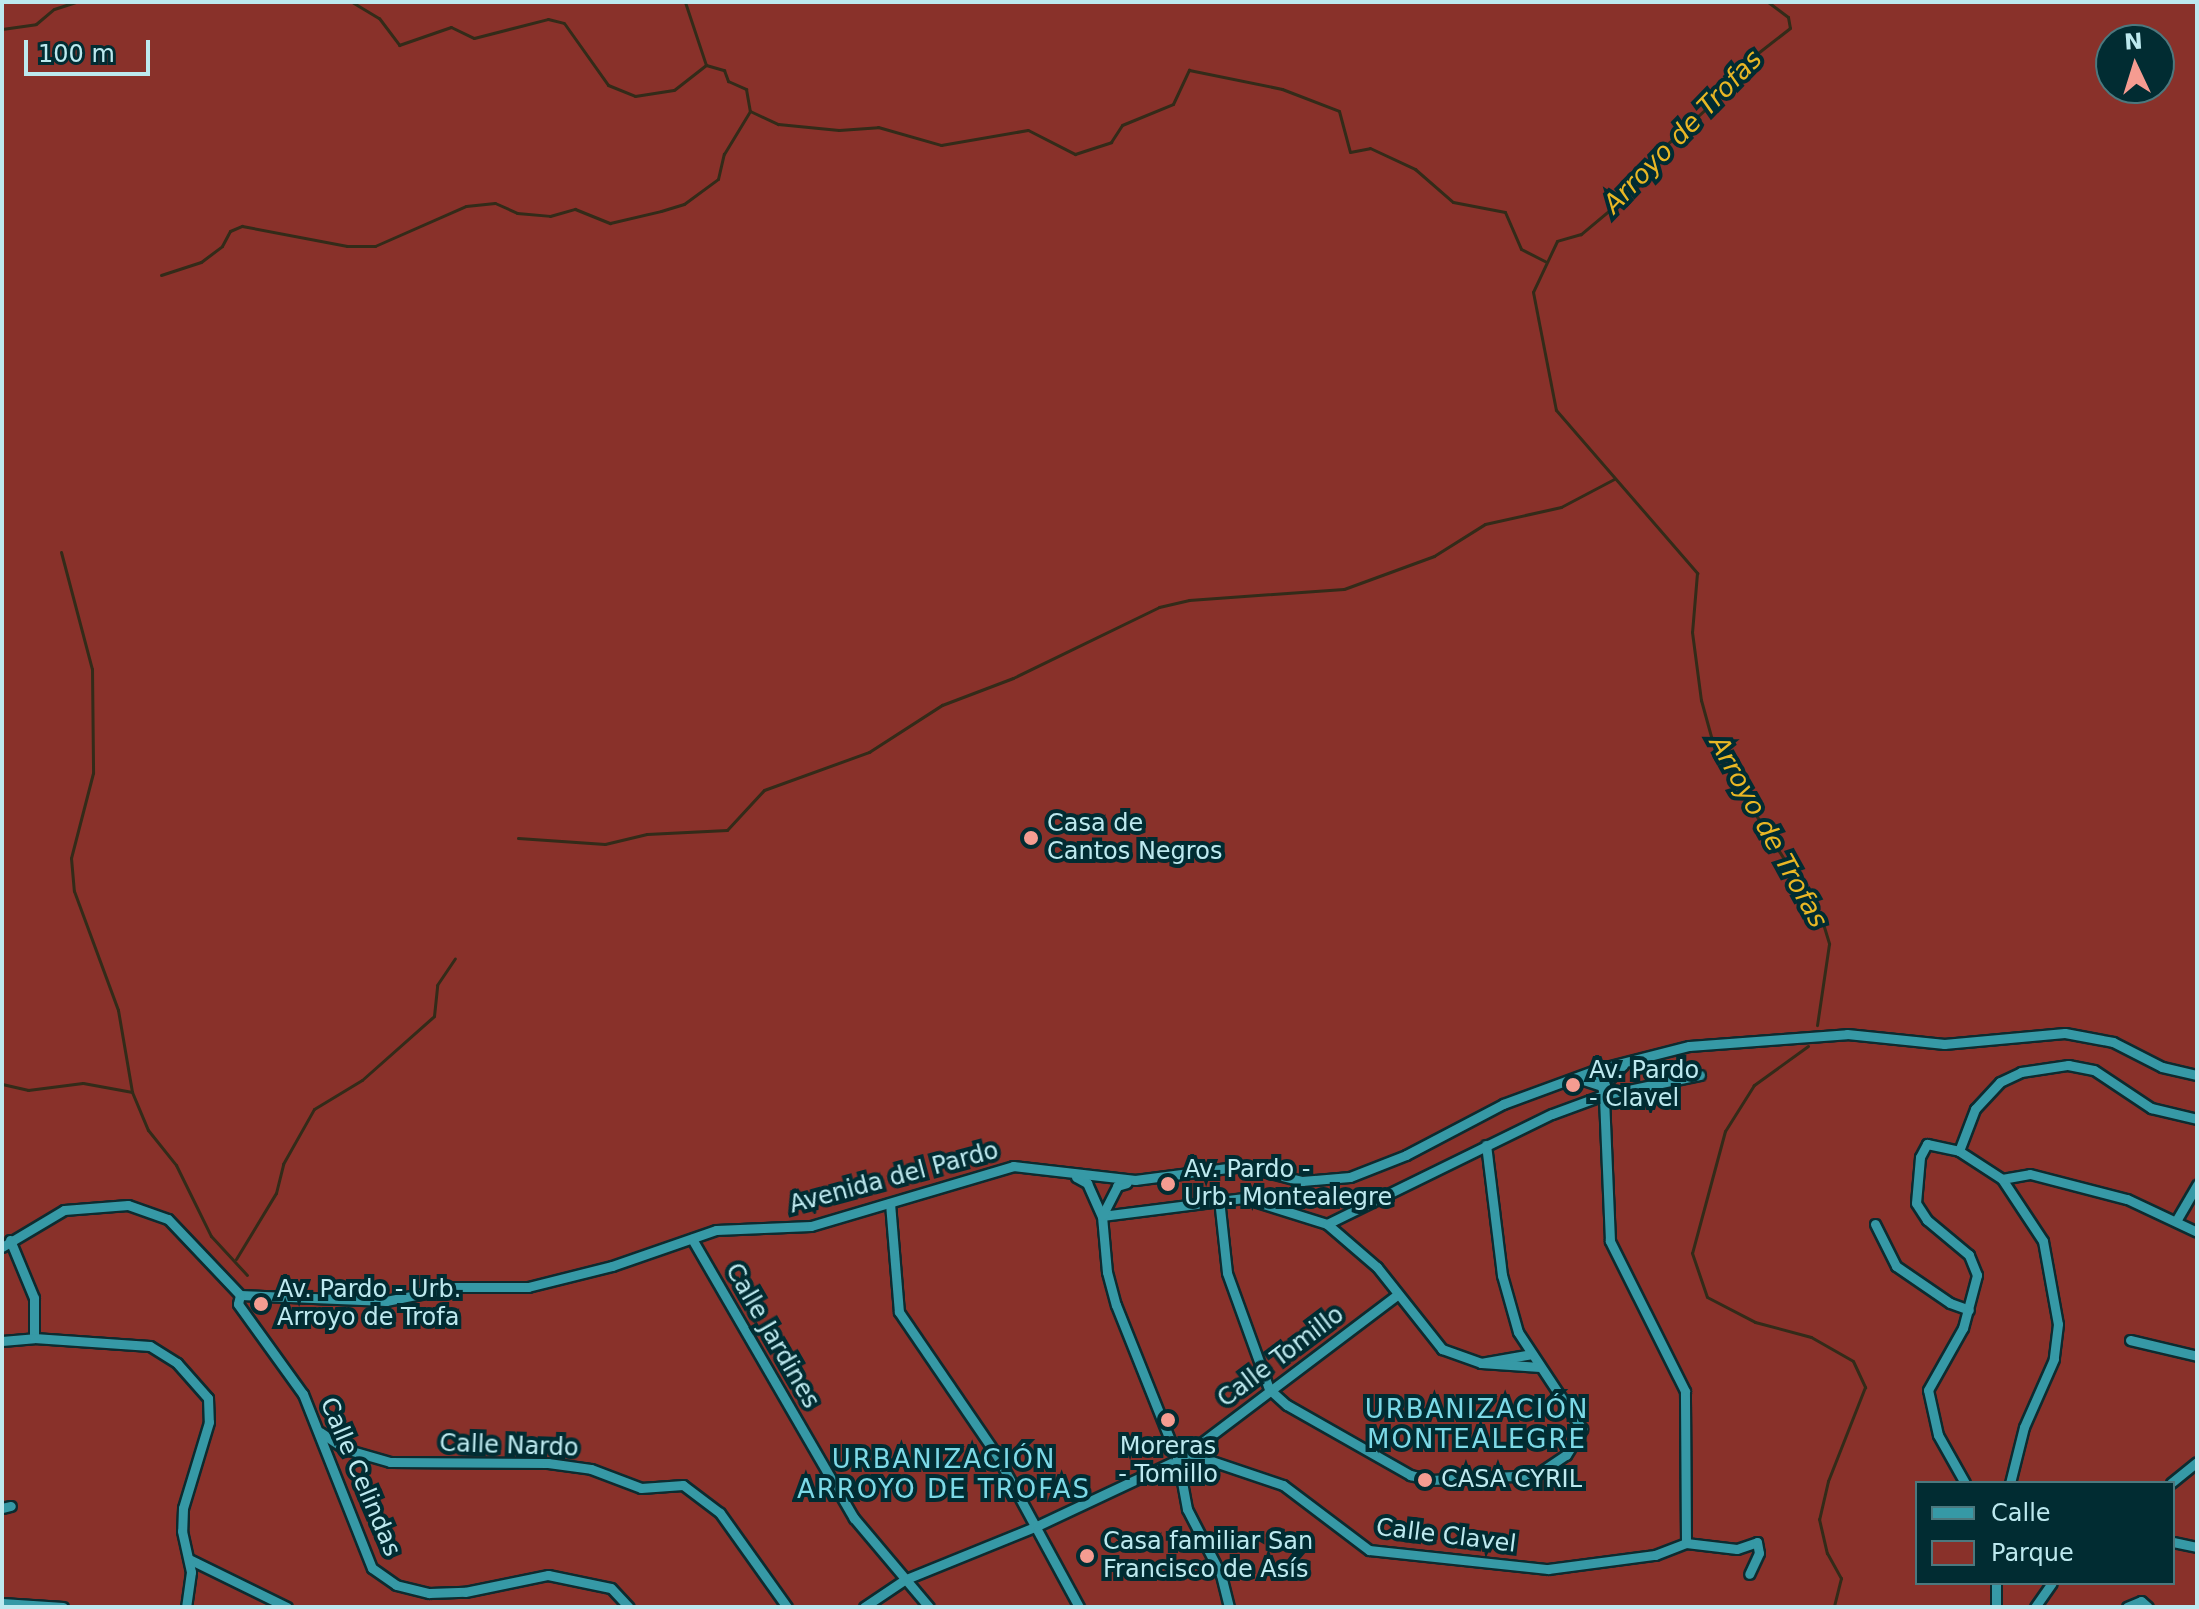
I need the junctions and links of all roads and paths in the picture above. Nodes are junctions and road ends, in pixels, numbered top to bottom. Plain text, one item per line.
1 (1633, 1059) junction
2 (1598, 1069) junction
3 (1700, 1075) dead end
4 (2197, 1075) edge
5 (1573, 1077) junction
6 (1603, 1090) junction
7 (2197, 1119) edge
8 (1486, 1145) junction
9 (1959, 1151) junction
10 (1026, 1166) junction
11 (1101, 1179) junction
12 (2002, 1179) junction
13 (1135, 1180) junction
14 (2197, 1185) edge
15 (1098, 1194) junction
16 (1107, 1199) junction
17 (1219, 1199) junction
18 (890, 1203) junction
19 (1102, 1216) junction
20 (2176, 1221) junction
21 (1327, 1224) junction
22 (1875, 1224) dead end
23 (2197, 1232) edge
24 (692, 1239) junction
25 (6, 1243) edge
26 (1398, 1294) junction
27 (240, 1295) junction
28 (1969, 1310) junction
29 (34, 1338) junction
30 (2130, 1340) dead end
31 (2, 1341) edge
32 (1532, 1354) junction
33 (2197, 1356) edge
34 (1481, 1363) junction
35 (1540, 1367) junction
36 (1269, 1389) junction
37 (320, 1432) junction
38 (1188, 1453) junction
39 (1174, 1461) junction
40 (2197, 1462) edge
41 (1964, 1481) edge
42 (2010, 1481) edge
43 (2173, 1481) edge
44 (1037, 1526) junction
45 (2175, 1542) edge
46 (1686, 1543) junction
47 (2197, 1547) edge
48 (189, 1559) junction
49 (1749, 1574) dead end
50 (904, 1580) junction
51 (1996, 1585) edge
52 (2051, 1585) edge
53 (2, 1603) edge
54 (63, 1607) edge
55 (186, 1607) edge
56 (287, 1607) edge
57 (629, 1607) edge
58 (787, 1607) edge
59 (864, 1607) edge
60 (929, 1607) edge
61 (1079, 1607) edge
62 (1229, 1607) edge
63 (1996, 1607) edge
64 (2035, 1607) edge
65 (2127, 1607) edge
66 (2148, 1607) edge

1 - 2 street, Avenida del Pardo
1 - 4 street, Avenida del Pardo
1 - 6 street
2 - 5 street, Avenida del Pardo
2 - 6 street
3 - 6 street
5 - 6 street
5 - 13 street, Avenida del Pardo
6 - 8 street
6 - 46 street
7 - 9 street
8 - 21 street
8 - 32 street
9 - 12 street
9 - 28 street
10 - 11 street, Avenida del Pardo
10 - 15 street
10 - 18 street, Avenida del Pardo
11 - 13 street, Avenida del Pardo
11 - 15 street
12 - 20 street
12 - 42 street
13 - 16 street
14 - 20 street
15 - 16 street
15 - 19 street
16 - 19 street
17 - 19 street
17 - 21 street
17 - 36 street
18 - 24 street, Avenida del Pardo
18 - 44 street
19 - 39 street
20 - 23 street
21 - 26 street
22 - 28 street
24 - 27 street, Avenida del Pardo
24 - 50 street, Calle Jardines
25 - 27 street
25 - 29 street
26 - 34 street
26 - 36 street, Calle Tomillo
27 - 37 street, Calle Celindas
28 - 41 street
29 - 31 street
29 - 48 street
30 - 33 street
32 - 34 street
32 - 35 street
34 - 35 street
35 - 36 street
36 - 38 street, Calle Tomillo
37 - 57 street, Calle Celindas
37 - 58 street, Calle Nardo
38 - 39 street
38 - 46 street, Calle Clavel
39 - 44 street
39 - 62 street
40 - 43 street
44 - 50 street
44 - 61 street
45 - 47 street
46 - 49 street, Calle Clavel
48 - 55 street
48 - 56 street
50 - 59 street
50 - 60 street, Calle Jardines
51 - 63 street
52 - 64 street
53 - 54 street
65 - 66 street

